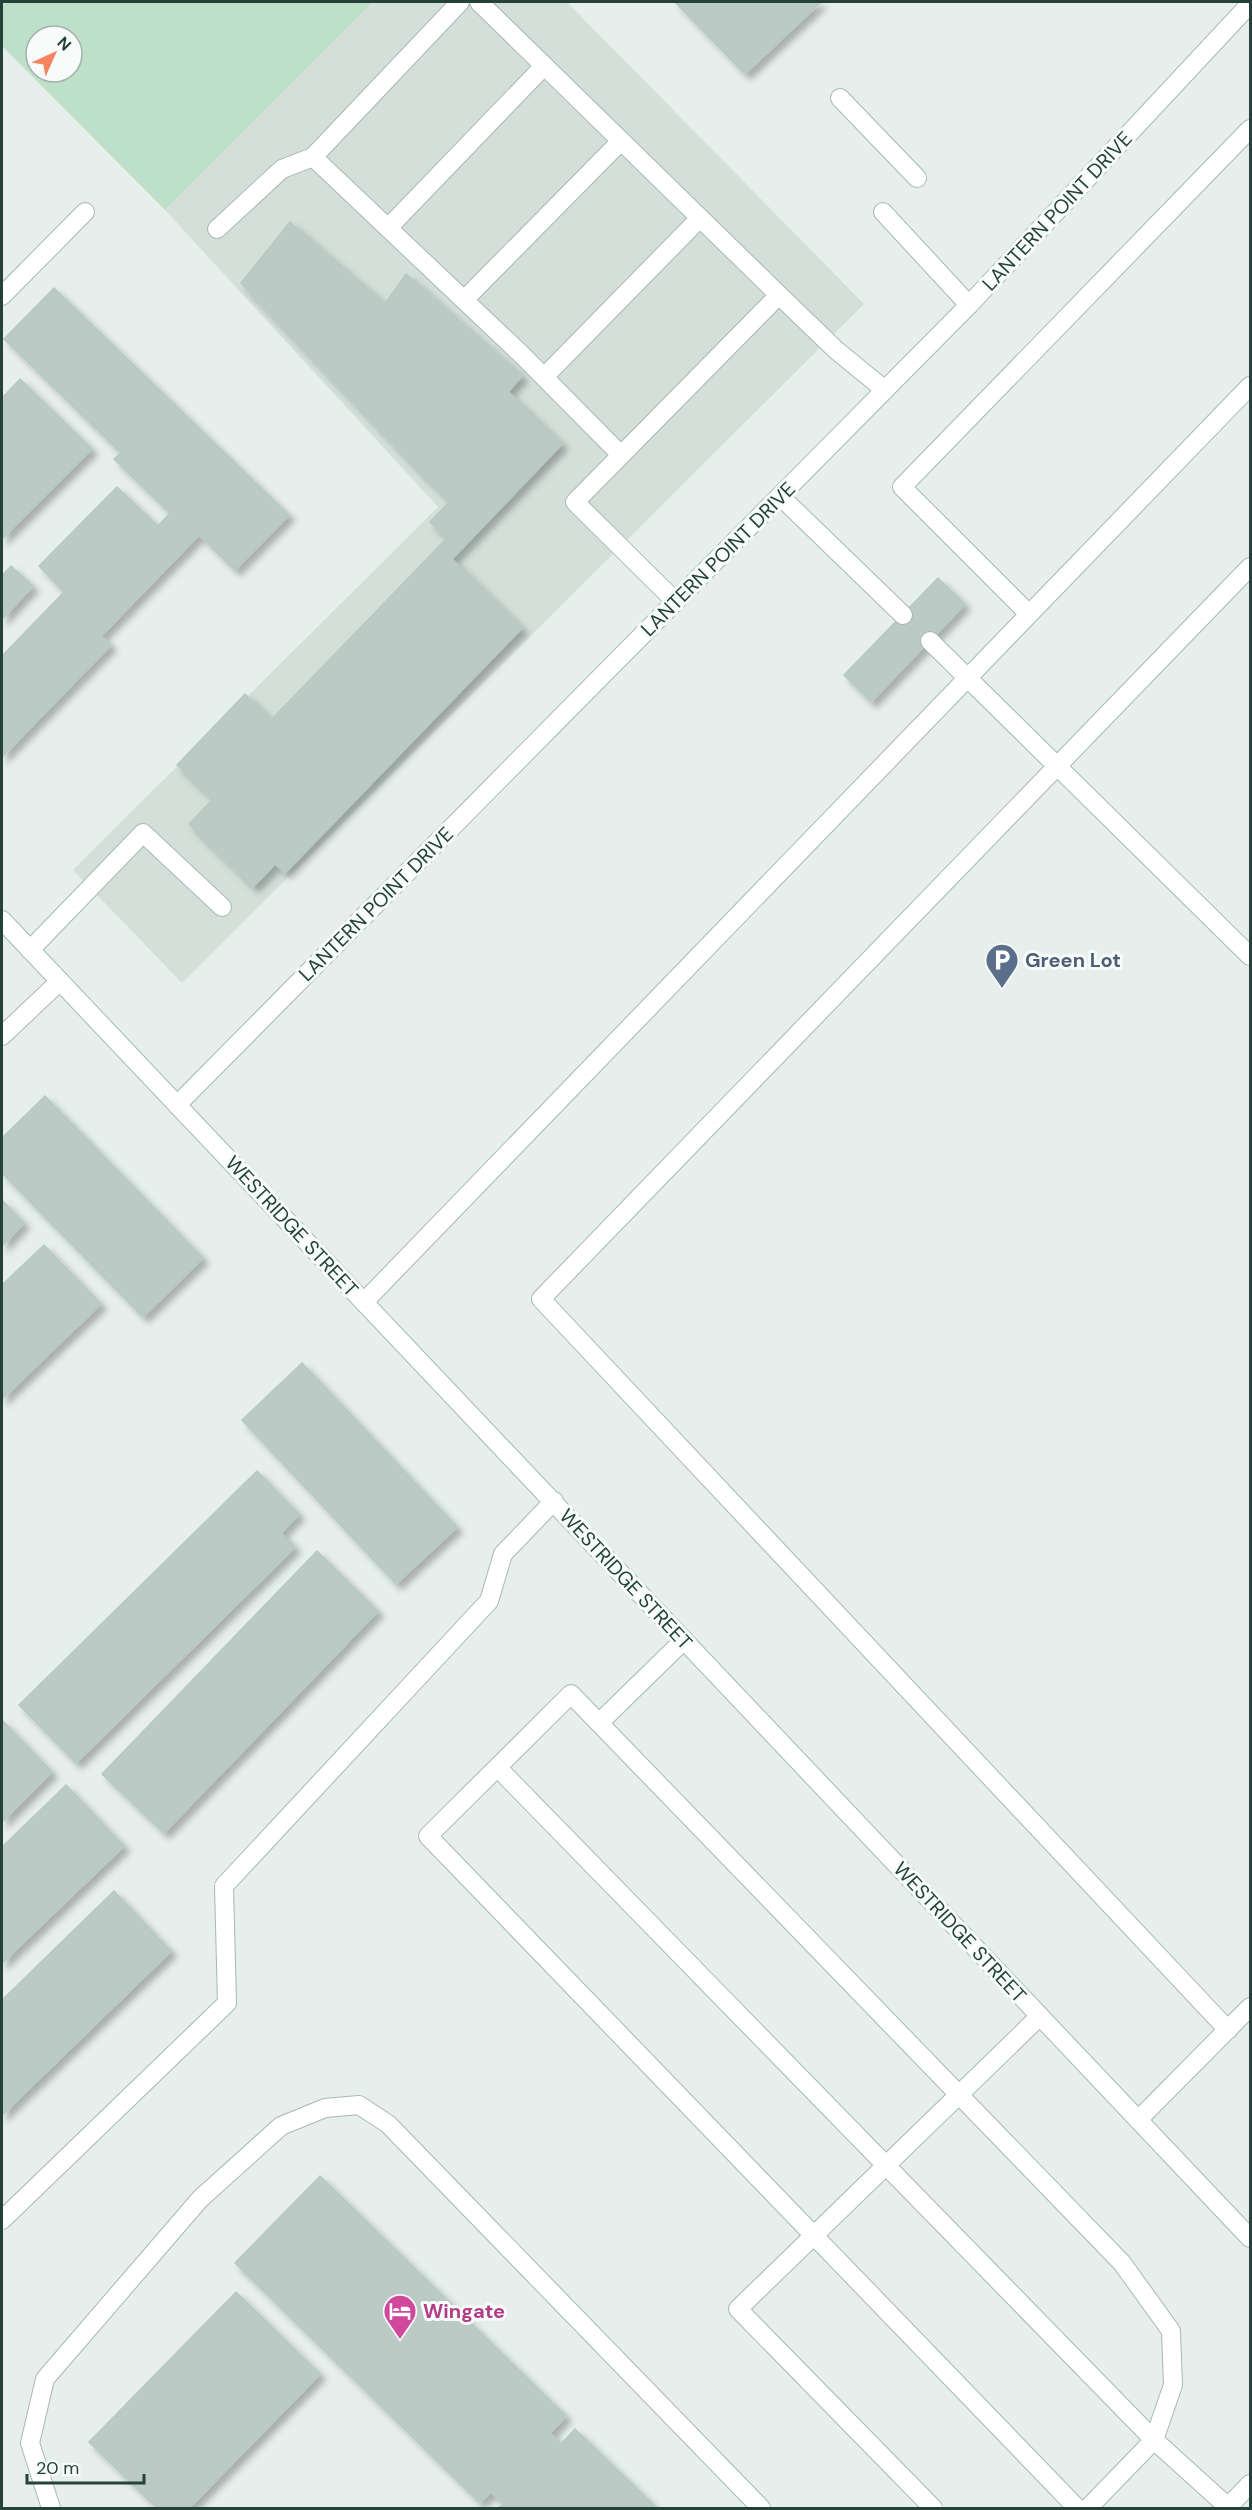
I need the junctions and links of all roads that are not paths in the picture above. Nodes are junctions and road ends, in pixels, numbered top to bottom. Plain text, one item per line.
1 (460, 2) edge
2 (478, 2) edge
3 (1251, 4) edge
4 (544, 66) junction
5 (840, 98) dead end
6 (1251, 129) edge
7 (621, 141) junction
8 (313, 157) junction
9 (917, 178) dead end
10 (85, 212) dead end
11 (883, 212) dead end
12 (700, 218) junction
13 (388, 228) junction
14 (218, 229) dead end
15 (779, 295) junction
16 (2, 296) edge
17 (464, 300) junction
18 (969, 305) junction
19 (544, 377) junction
20 (1251, 386) edge
21 (885, 390) junction
22 (621, 455) junction
23 (780, 496) junction
24 (1251, 567) edge
25 (675, 601) junction
26 (1028, 613) junction
27 (903, 615) dead end
28 (930, 641) dead end
29 (966, 678) junction
30 (1057, 767) junction
31 (222, 907) dead end
32 (2, 920) edge
33 (30, 950) junction
34 (1251, 956) edge
35 (60, 981) junction
36 (2, 1036) edge
37 (177, 1105) junction
38 (364, 1302) junction
39 (554, 1501) junction
40 (684, 1640) junction
41 (599, 1723) junction
42 (498, 1767) junction
43 (1251, 2007) edge
44 (1040, 2016) junction
45 (1228, 2030) junction
46 (958, 2094) junction
47 (1138, 2120) junction
48 (887, 2166) junction
49 (2, 2220) edge
50 (814, 2236) junction
51 (1251, 2238) edge
52 (1154, 2440) junction
53 (1251, 2484) edge
54 (51, 2508) edge
55 (761, 2508) edge
56 (933, 2508) edge
57 (1077, 2508) edge
58 (1088, 2508) edge
59 (1228, 2508) edge

1 - 8 street
2 - 4 street
3 - 18 street, LANTERN POINT DRIVE
4 - 7 street
4 - 13 street
5 - 9 street
6 - 26 street
7 - 12 street
7 - 17 street
8 - 13 street
8 - 14 street
10 - 16 street
11 - 18 street
12 - 15 street
12 - 19 street
13 - 17 street
15 - 21 street
15 - 22 street
17 - 19 street
18 - 21 street, LANTERN POINT DRIVE
19 - 22 street
20 - 26 street
21 - 23 street, LANTERN POINT DRIVE
22 - 25 street
23 - 25 street, LANTERN POINT DRIVE
23 - 27 street
24 - 30 street
25 - 37 street, LANTERN POINT DRIVE
26 - 29 street
28 - 29 street
29 - 30 street
29 - 38 street
30 - 34 street
30 - 45 street
31 - 33 street
32 - 33 street, WESTRIDGE STREET
33 - 35 street, WESTRIDGE STREET
35 - 36 street
35 - 37 street, WESTRIDGE STREET
37 - 38 street, WESTRIDGE STREET
38 - 39 street, WESTRIDGE STREET
39 - 40 street, WESTRIDGE STREET
39 - 49 street
40 - 41 street
40 - 44 street, WESTRIDGE STREET
41 - 42 street
41 - 46 street
42 - 48 street
42 - 50 street
43 - 45 street
44 - 46 street
44 - 47 street, WESTRIDGE STREET
45 - 47 street
46 - 48 street
46 - 52 street
47 - 51 street, WESTRIDGE STREET
48 - 50 street
48 - 52 street
50 - 56 street
50 - 57 street
52 - 58 street
52 - 59 street
53 - 59 street
54 - 55 street

